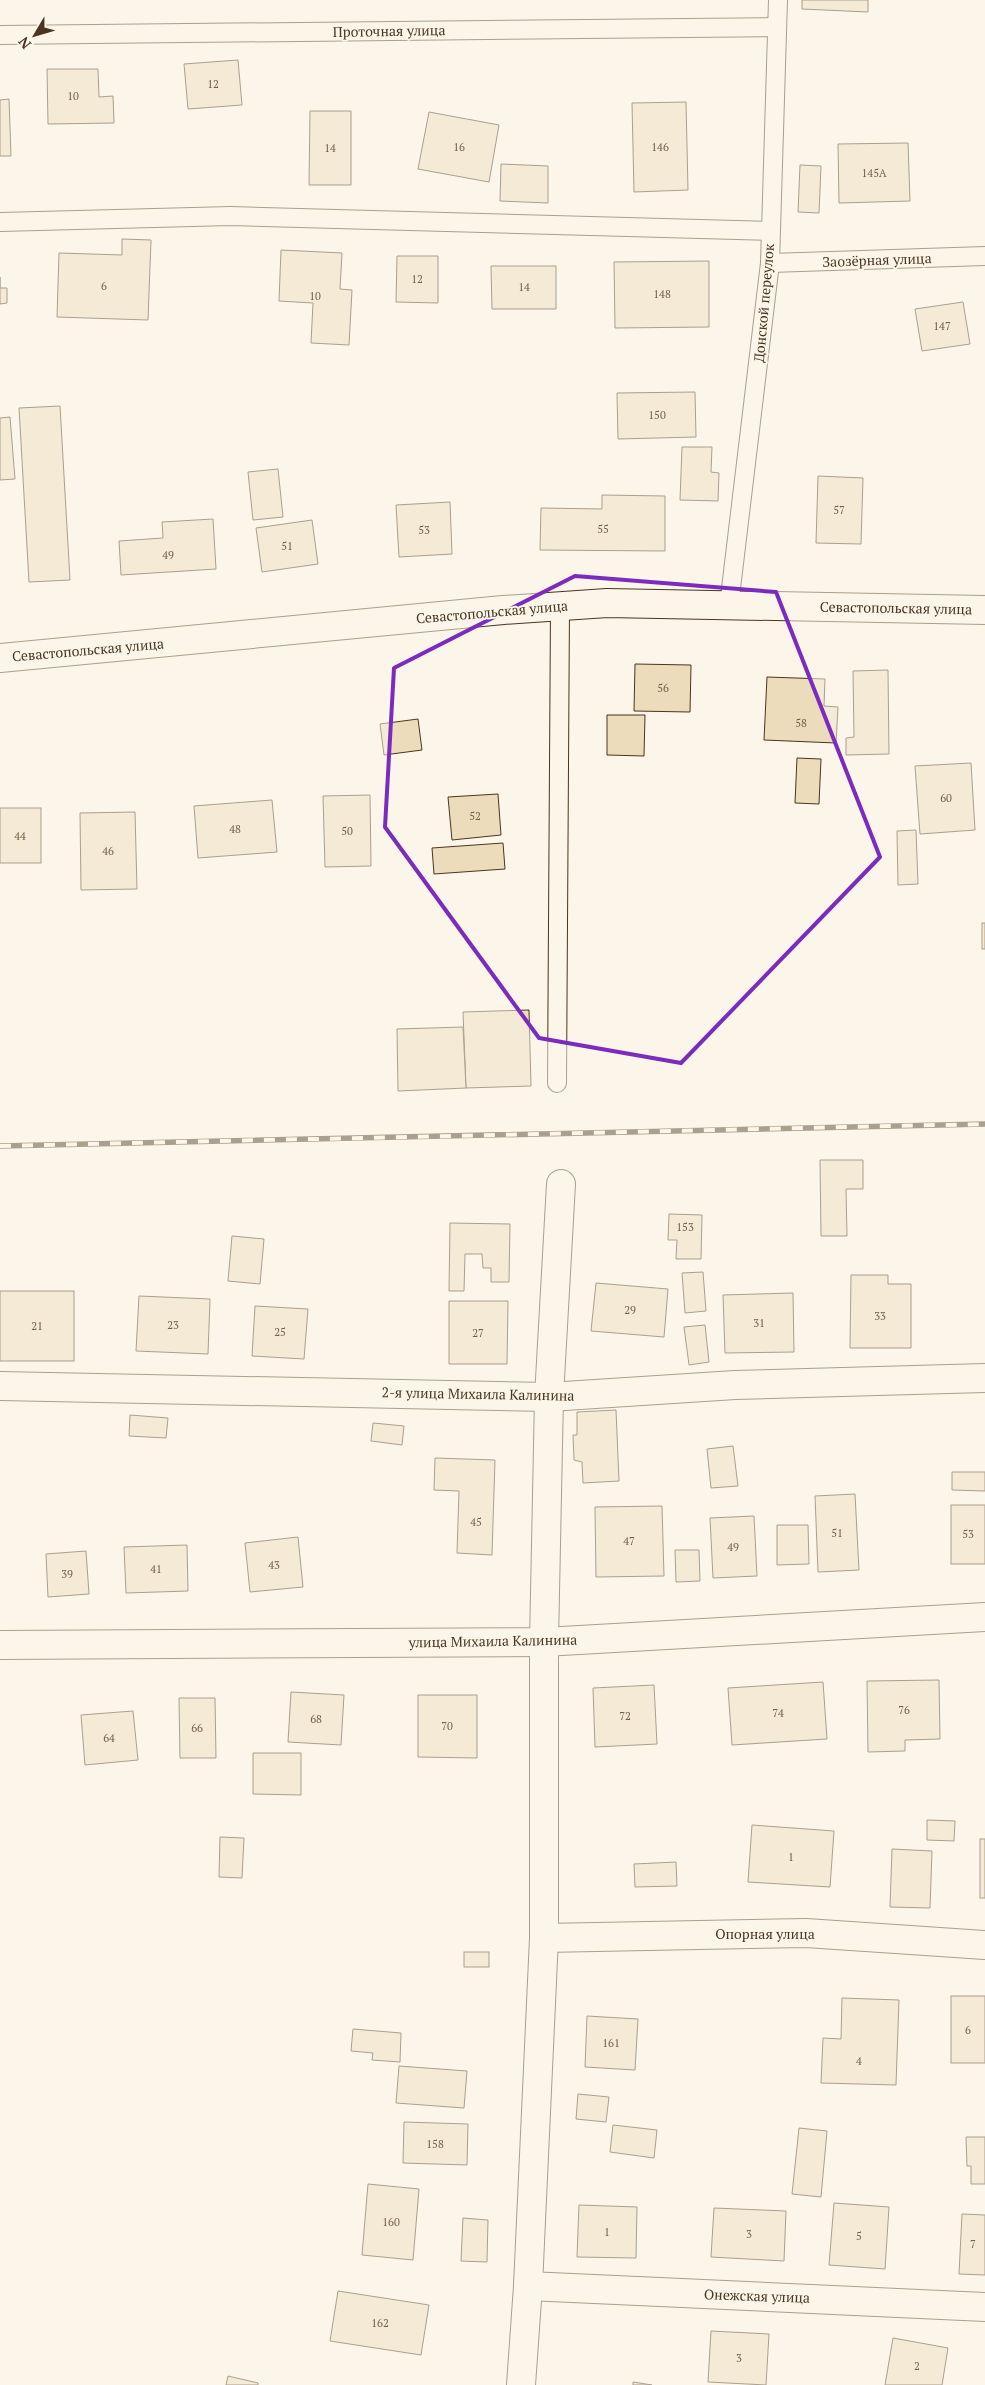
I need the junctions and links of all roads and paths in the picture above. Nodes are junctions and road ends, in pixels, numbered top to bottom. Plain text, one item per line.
1 (778, 0) edge
2 (777, 27) junction
3 (0, 35) edge
4 (0, 222) edge
5 (769, 231) junction
6 (985, 256) edge
7 (770, 263) junction
8 (729, 605) junction
9 (560, 607) junction
10 (985, 610) edge
11 (0, 658) edge
12 (557, 1083) dead end
13 (561, 1184) dead end
14 (985, 1378) edge
15 (0, 1386) edge
16 (549, 1398) junction
17 (985, 1617) edge
18 (544, 1642) junction
19 (0, 1645) edge
20 (544, 1938) junction
21 (985, 1945) edge
22 (528, 2286) junction
23 (985, 2307) edge
24 (521, 2385) edge

1 - 2 lane, Донской переулок
2 - 3 lane, Проточная улица
2 - 5 lane, Донской переулок
4 - 5 lane
5 - 7 lane, Донской переулок
6 - 7 lane, Заозёрная улица
7 - 8 lane, Донской переулок
8 - 9 street, Севастопольская улица
8 - 10 street, Севастопольская улица
9 - 11 street, Севастопольская улица
9 - 12 lane
13 - 16 street
14 - 16 street, 2-я улица Михаила Калинина
15 - 16 street, 2-я улица Михаила Калинина
16 - 18 street
17 - 18 street, улица Михаила Калинина
18 - 19 street, улица Михаила Калинина
18 - 20 street
20 - 21 street, Опорная улица
20 - 22 street
22 - 23 street, Онежская улица
22 - 24 street

